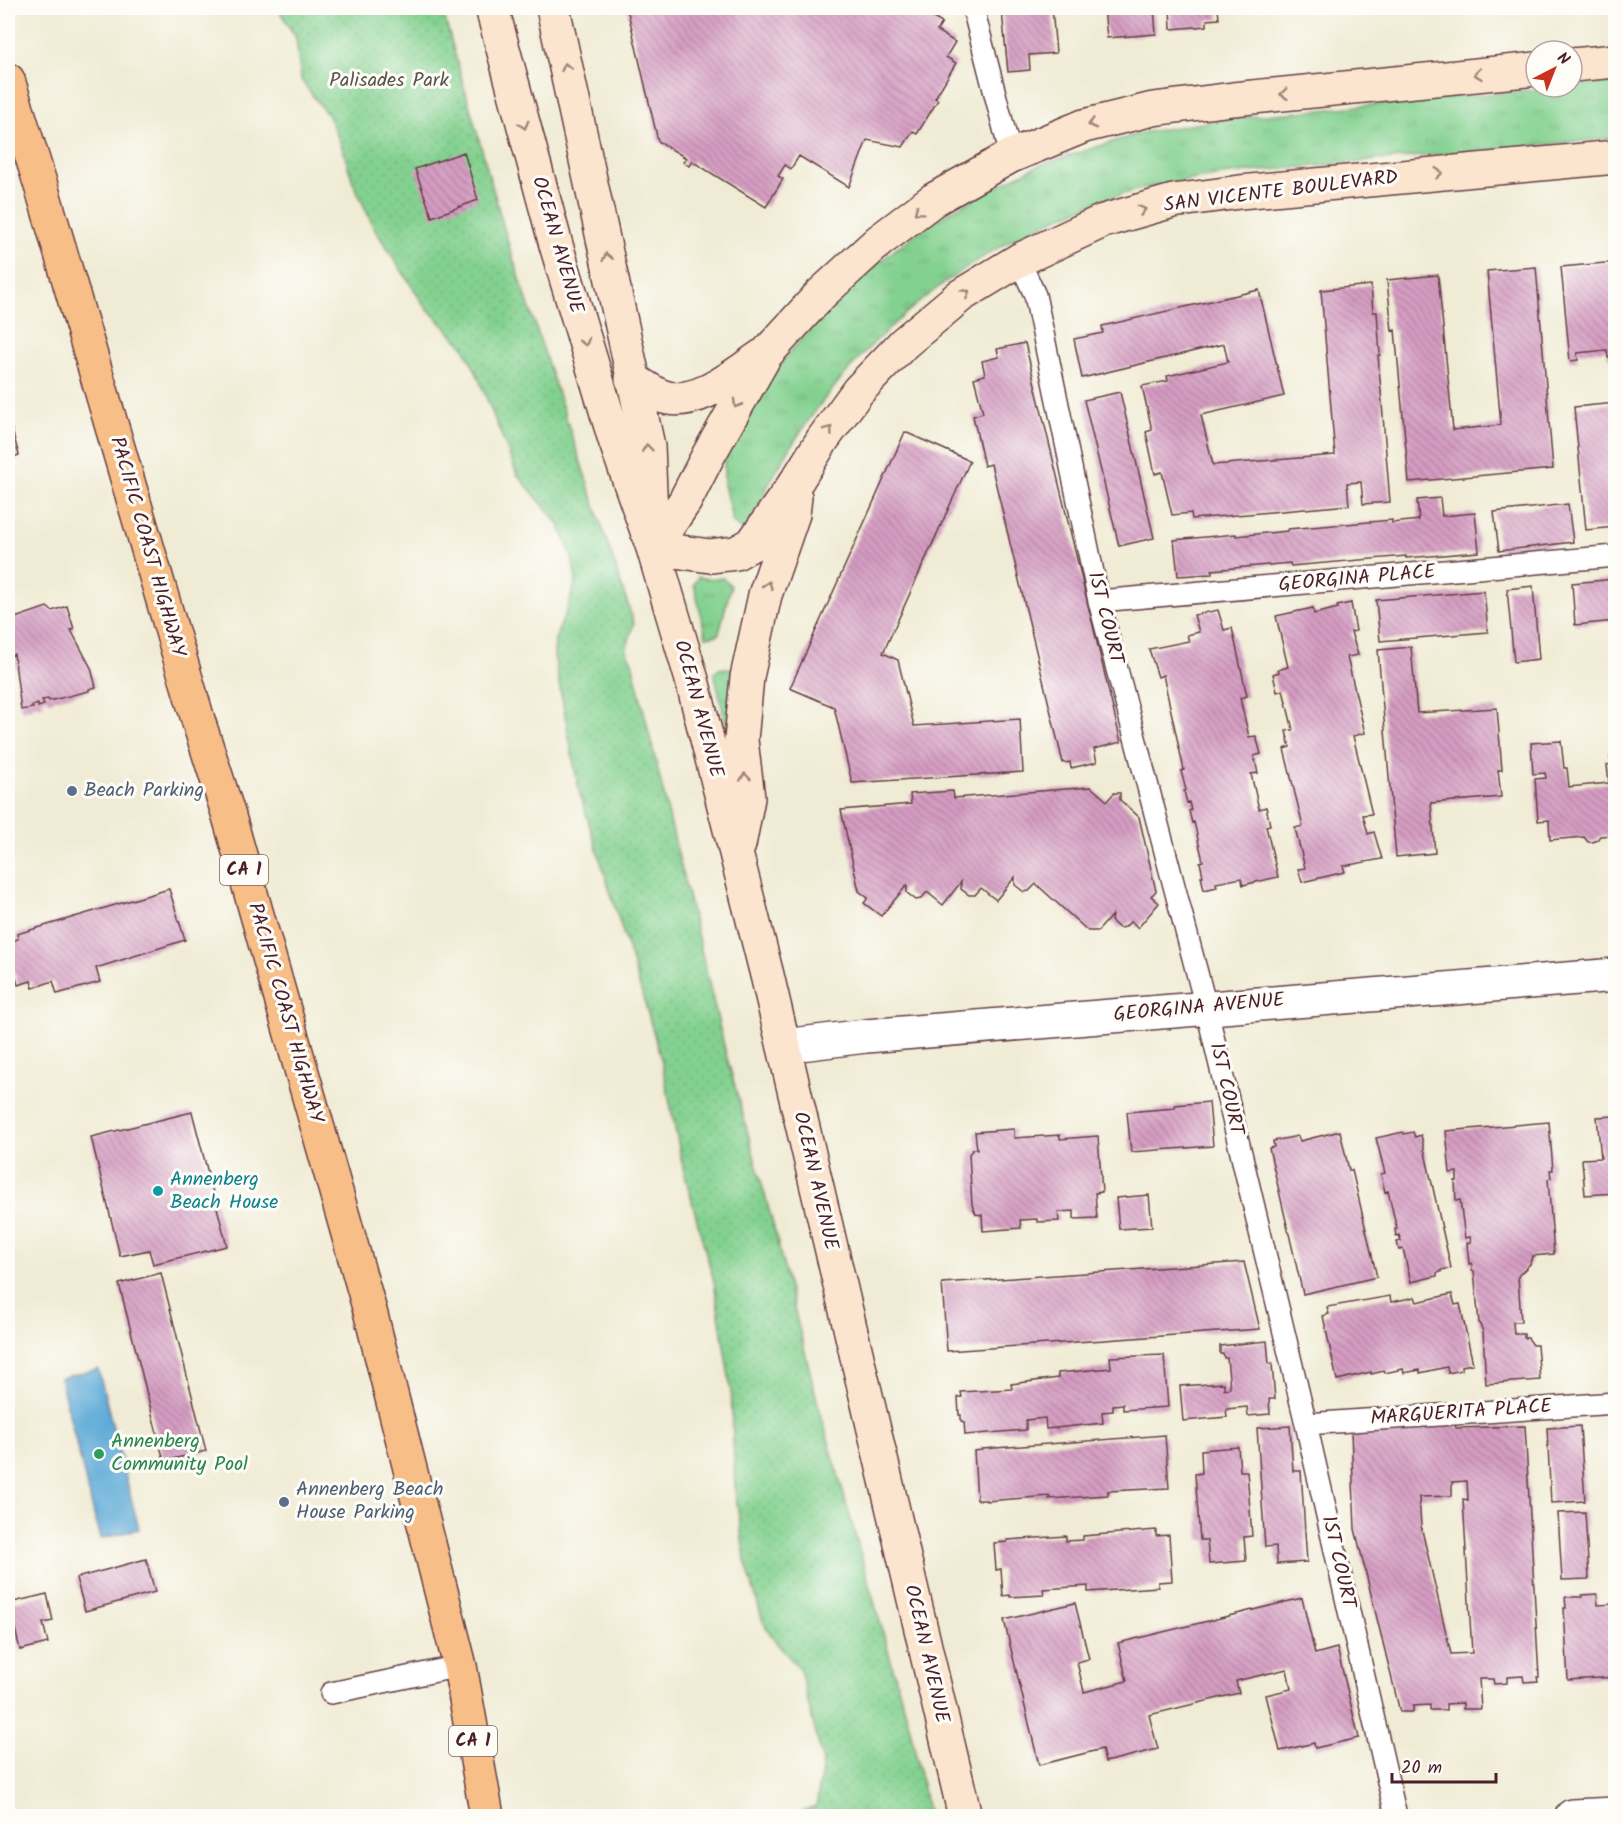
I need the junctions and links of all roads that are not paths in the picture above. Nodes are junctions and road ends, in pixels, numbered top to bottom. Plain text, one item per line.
1 (492, 8) edge
2 (554, 8) edge
3 (973, 8) edge
4 (1616, 61) edge
5 (1584, 64) edge
6 (1524, 70) edge
7 (8, 80) edge
8 (1011, 156) junction
9 (1616, 157) edge
10 (1019, 260) junction
11 (766, 354) junction
12 (632, 378) junction
13 (798, 479) junction
14 (653, 548) junction
15 (1616, 556) edge
16 (1099, 601) junction
17 (738, 856) junction
18 (1616, 975) edge
19 (1206, 1007) junction
20 (784, 1046) junction
21 (1616, 1403) edge
22 (1306, 1424) junction
23 (460, 1666) junction
24 (331, 1692) dead end
25 (1616, 1814) edge
26 (487, 1816) edge
27 (965, 1816) edge
28 (1396, 1816) edge
29 (1572, 1816) edge

1 -> 14 main road, OCEAN AVENUE
12 -> 2 main road, OCEAN AVENUE
3 - 8 lane
4 - 5 main road
6 -> 8 main road
7 - 23 highway, PACIFIC COAST HIGHWAY / CA 1
8 -> 11 main road
10 -> 9 main road, SAN VICENTE BOULEVARD
13 -> 10 main road, SAN VICENTE BOULEVARD
10 - 16 lane, 1ST COURT
11 - 12 main road
11 -> 14 main road
14 -> 12 main road, OCEAN AVENUE
13 - 14 main road, SAN VICENTE BOULEVARD
17 -> 13 main road
14 - 17 main road, OCEAN AVENUE
15 - 16 lane, GEORGINA PLACE
16 - 19 lane, 1ST COURT
17 - 20 main road, OCEAN AVENUE
18 - 19 street, GEORGINA AVENUE
19 - 20 street, GEORGINA AVENUE
19 - 22 lane, 1ST COURT
20 - 27 main road, OCEAN AVENUE
21 - 22 lane, MARGUERITA PLACE
22 - 28 lane, 1ST COURT
23 - 24 lane
23 - 26 highway, PACIFIC COAST HIGHWAY / CA 1
25 - 29 street

